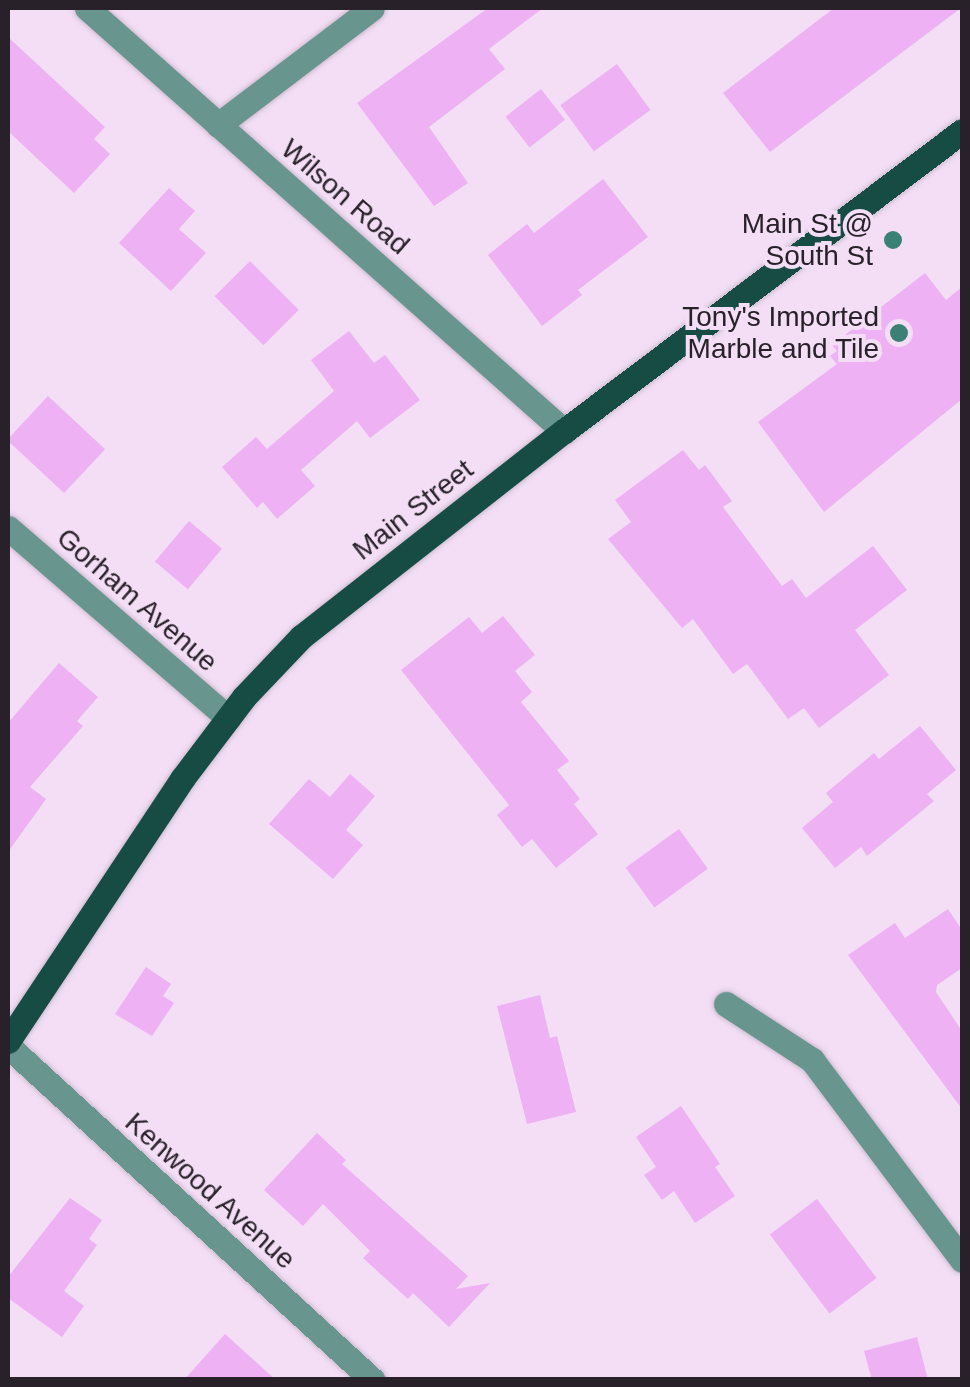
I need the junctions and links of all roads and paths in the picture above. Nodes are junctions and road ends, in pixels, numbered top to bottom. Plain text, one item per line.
1 (87, 8) edge
2 (372, 8) edge
3 (218, 124) junction
4 (962, 130) edge
5 (564, 430) junction
6 (8, 528) edge
7 (228, 718) junction
8 (726, 1004) dead end
9 (8, 1043) edge
10 (962, 1260) edge
11 (373, 1380) edge

1 - 3 street, Wilson Road
2 - 3 street
3 - 5 street, Wilson Road
4 - 5 main road, Main Street
5 - 7 main road, Main Street
6 - 7 street, Gorham Avenue
7 - 9 main road, Main Street
8 - 10 street
9 - 11 street, Kenwood Avenue

